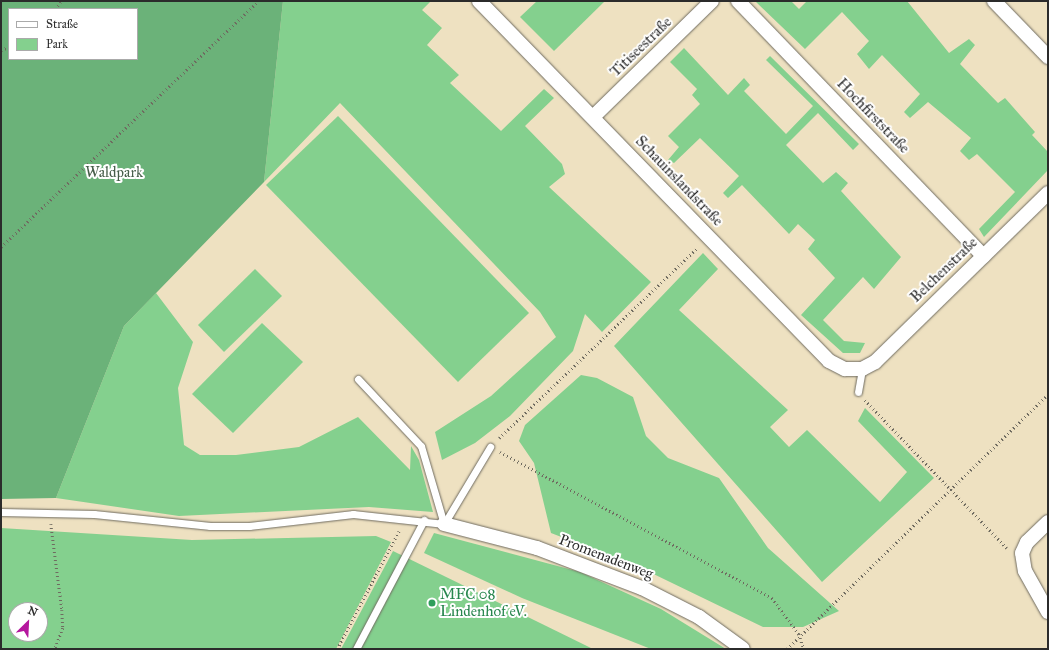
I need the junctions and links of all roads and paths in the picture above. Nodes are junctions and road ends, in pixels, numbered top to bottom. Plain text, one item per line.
1 (258, 1) edge
2 (479, 1) edge
3 (712, 1) edge
4 (738, 1) edge
5 (994, 1) edge
6 (1048, 57) edge
7 (593, 117) junction
8 (1048, 193) edge
9 (709, 236) junction
10 (1, 247) edge
11 (983, 256) junction
12 (862, 369) junction
13 (358, 379) dead end
14 (858, 392) joint
15 (1048, 394) edge
16 (490, 447) junction
17 (950, 489) junction
18 (1, 512) edge
19 (50, 513) junction
20 (406, 518) junction
21 (424, 520) junction
22 (1048, 522) edge
23 (444, 524) junction
24 (1022, 564) junction
25 (1048, 612) edge
26 (798, 634) junction
27 (55, 649) edge
28 (337, 649) edge
29 (356, 649) edge
30 (743, 649) edge
31 (787, 649) edge
32 (804, 649) edge

1 - 10 path
2 - 7 street, Schauinslandstraße
3 - 7 street, Titiseestraße
4 - 11 street, Hochfirststraße
5 - 6 street
7 - 9 street, Schauinslandstraße
8 - 11 street, Belchenstraße
9 - 12 street, Schauinslandstraße
9 - 16 path
11 - 12 street, Belchenstraße
12 - 14 lane
13 - 23 lane
14 - 17 path
15 - 17 path
16 - 23 lane
16 - 26 path
17 - 24 path
17 - 26 path
18 - 19 lane
19 - 20 lane
19 - 27 path
20 - 21 lane
20 - 28 path
21 - 23 lane
21 - 29 lane
22 - 24 street
23 - 30 street, Promenadenweg
24 - 25 street
26 - 31 path
26 - 32 path

